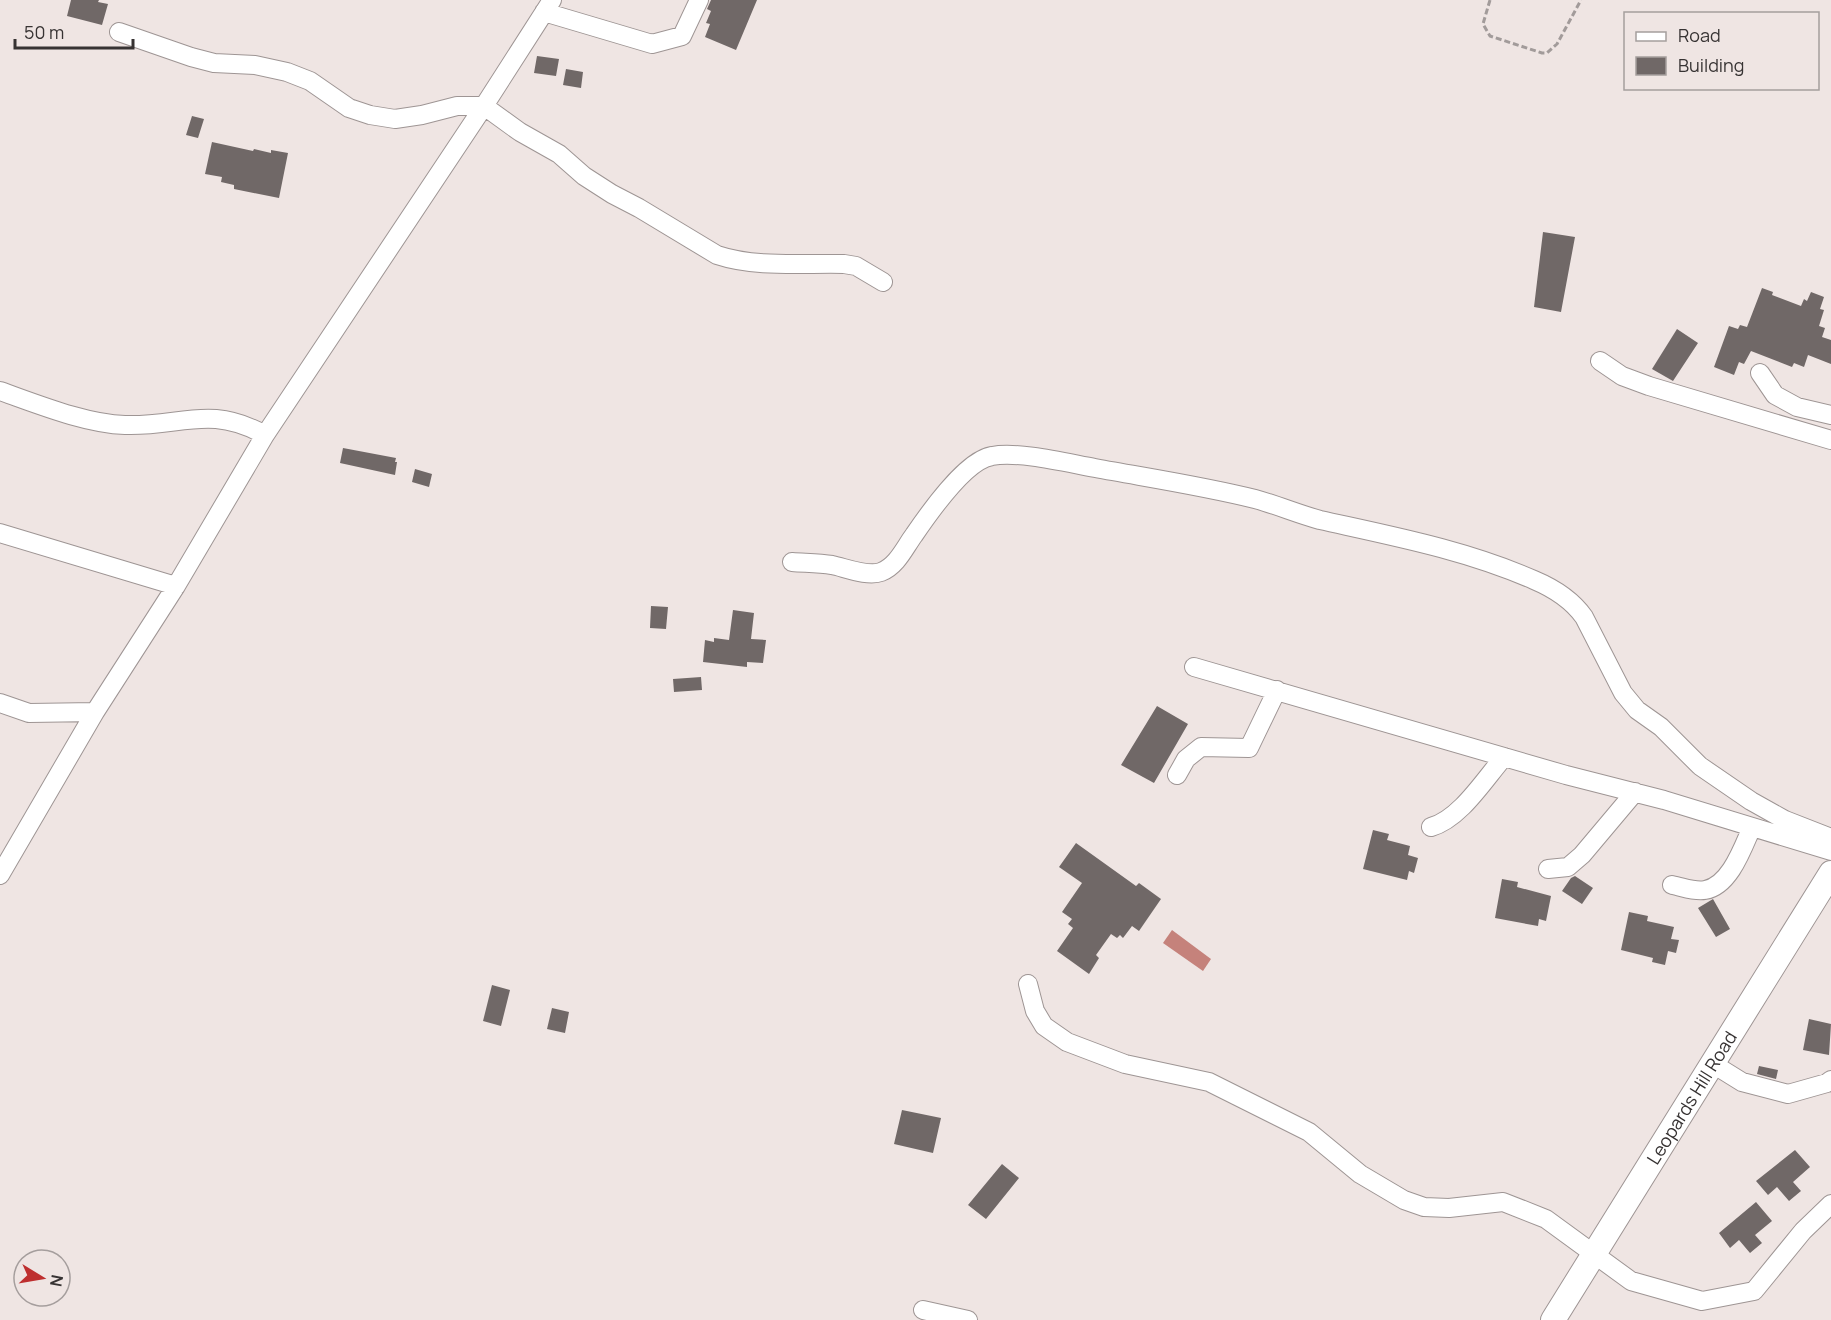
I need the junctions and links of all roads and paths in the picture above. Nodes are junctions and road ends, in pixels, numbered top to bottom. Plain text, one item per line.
1 (699, 0) edge
2 (1490, 0) edge
3 (1581, 0) edge
4 (548, 6) edge
5 (119, 32) dead end
6 (484, 106) junction
7 (883, 282) dead end
8 (1600, 361) dead end
9 (1760, 373) dead end
10 (0, 391) edge
11 (1831, 415) edge
12 (265, 435) junction
13 (1831, 440) edge
14 (0, 533) edge
15 (792, 562) dead end
16 (176, 586) junction
17 (1194, 668) dead end
18 (1277, 690) junction
19 (0, 703) edge
20 (95, 712) junction
21 (1504, 757) junction
22 (1177, 775) dead end
23 (1635, 792) junction
24 (1431, 827) dead end
25 (1752, 827) junction
26 (1831, 838) edge
27 (1831, 851) edge
28 (1548, 869) dead end
29 (1831, 873) edge
30 (0, 875) edge
31 (1672, 885) dead end
32 (1028, 984) dead end
33 (1713, 1064) junction
34 (1831, 1080) edge
35 (1831, 1204) edge
36 (1594, 1254) junction
37 (923, 1310) dead end
38 (968, 1320) edge
39 (1553, 1320) edge

1 - 4 street
2 - 3 path
4 - 6 street
5 - 6 street
6 - 7 street
6 - 12 street
8 - 13 street
9 - 11 street
10 - 12 street
12 - 16 street
14 - 16 street
15 - 26 street
16 - 20 street
17 - 18 street
18 - 21 street
18 - 22 street
19 - 20 street
20 - 30 street
21 - 23 street
21 - 24 street
23 - 25 street
23 - 28 street
25 - 27 street
25 - 31 street
29 - 33 main road, Leopards Hill Road
32 - 36 street
33 - 34 street
33 - 36 main road, Leopards Hill Road
35 - 36 street
36 - 39 main road, Leopards Hill Road
37 - 38 street

